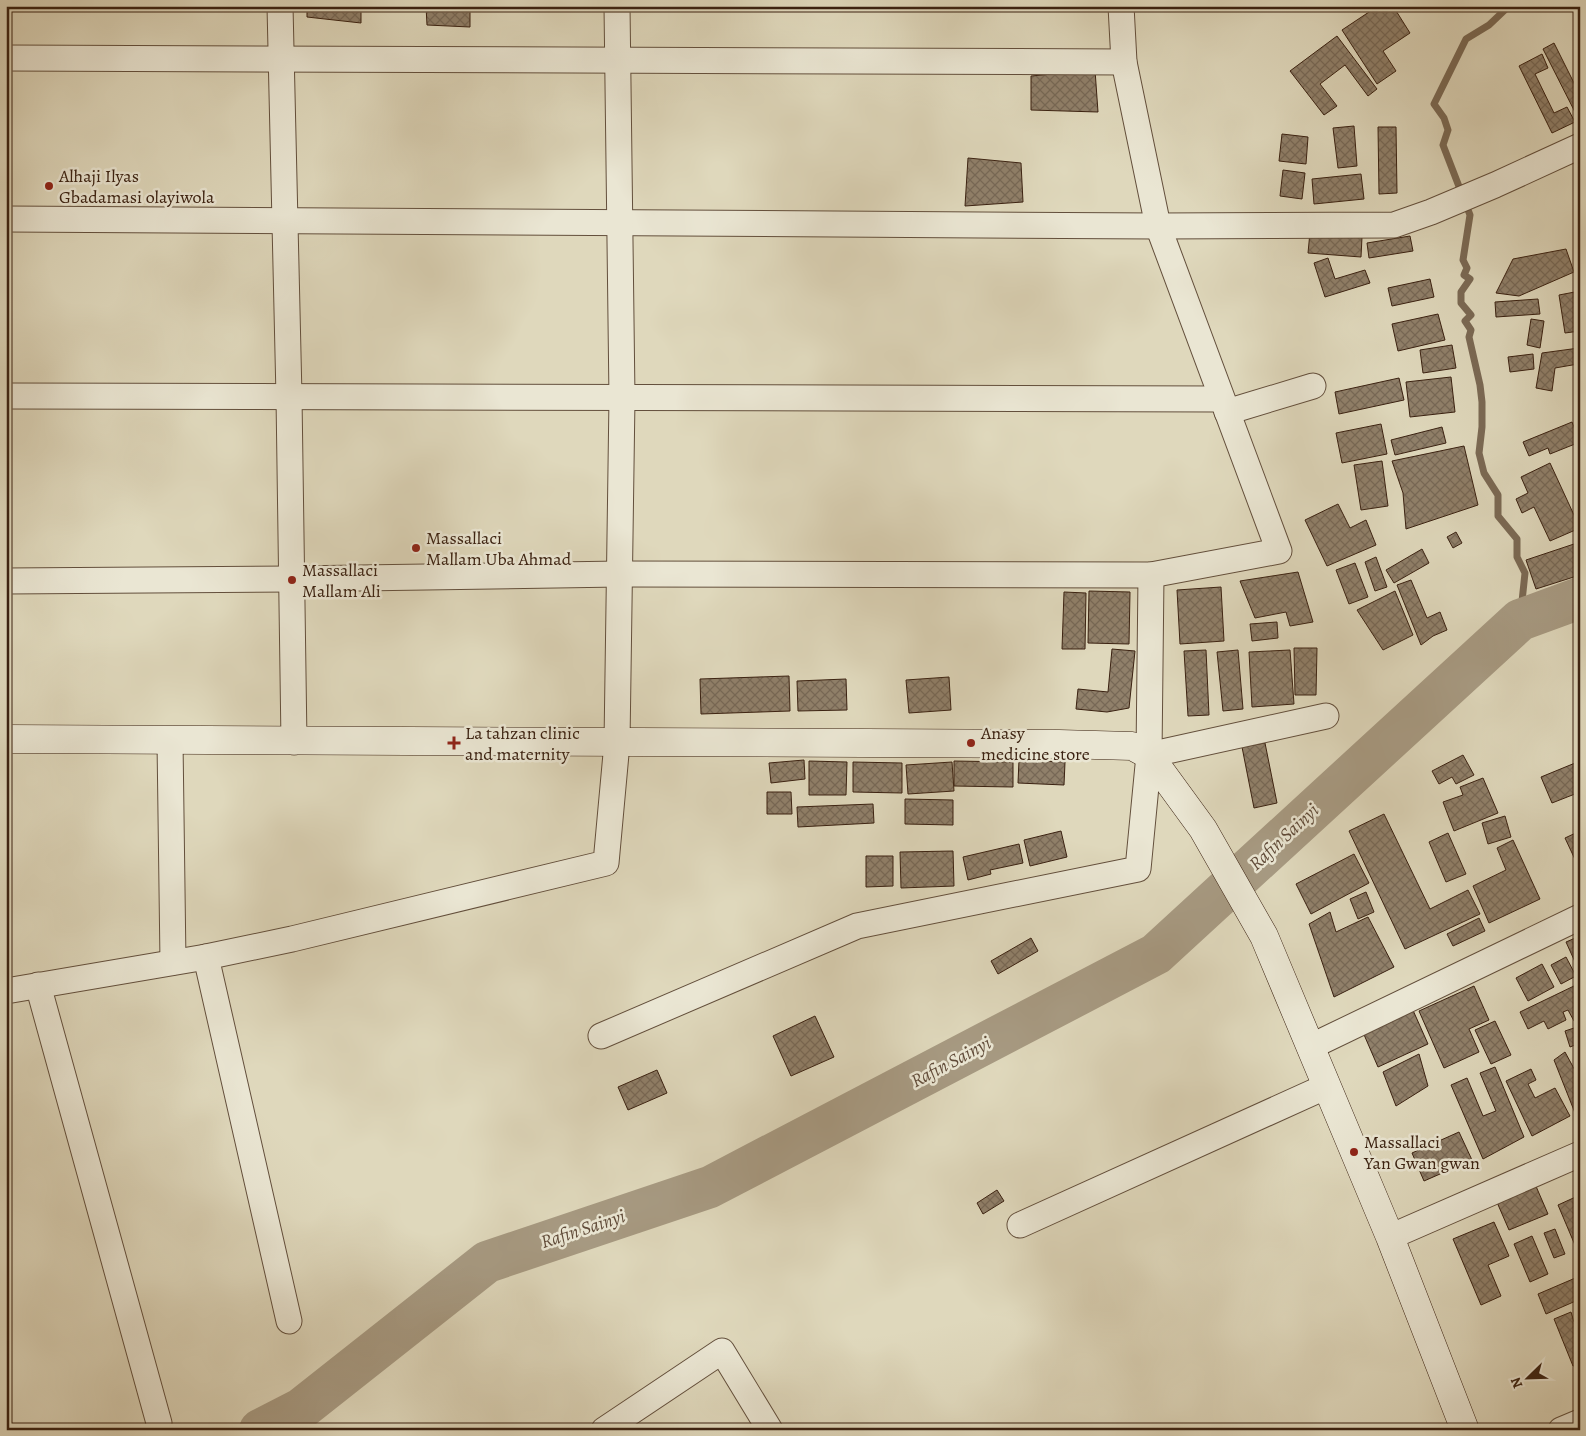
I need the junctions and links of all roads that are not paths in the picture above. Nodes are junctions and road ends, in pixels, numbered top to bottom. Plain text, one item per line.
1 (280, 6) edge
2 (617, 6) edge
3 (1122, 6) edge
4 (6, 58) edge
5 (280, 59) junction
6 (617, 60) junction
7 (1124, 62) junction
8 (1580, 146) edge
9 (6, 219) edge
10 (284, 220) junction
11 (619, 222) junction
12 (1158, 226) junction
13 (1313, 386) dead end
14 (6, 396) edge
15 (289, 397) junction
16 (622, 398) junction
17 (1224, 406) junction
18 (620, 574) junction
19 (1151, 575) junction
20 (292, 579) junction
21 (6, 581) edge
22 (1326, 716) dead end
23 (6, 739) edge
24 (170, 741) junction
25 (294, 742) junction
26 (617, 743) junction
27 (1149, 755) junction
28 (1580, 916) edge
29 (206, 957) junction
30 (173, 962) junction
31 (38, 986) junction
32 (6, 991) edge
33 (601, 1036) dead end
34 (1310, 1047) junction
35 (1327, 1086) junction
36 (1580, 1154) edge
37 (1020, 1225) dead end
38 (1390, 1236) junction
39 (289, 1321) dead end
40 (1580, 1422) edge
41 (159, 1423) dead end
42 (604, 1430) edge
43 (770, 1430) edge
44 (1465, 1430) edge
45 (1562, 1430) edge

1 - 5 street
2 - 6 street
3 - 7 street
4 - 5 street
5 - 6 street
5 - 10 street
6 - 7 street
6 - 11 street
7 - 12 street
8 - 12 street
9 - 10 street
10 - 11 street
10 - 15 street
11 - 12 street
11 - 16 street
12 - 17 street
13 - 17 street
14 - 15 street
15 - 16 street
15 - 20 street
16 - 17 street
16 - 18 street
17 - 19 street
18 - 19 street
18 - 20 street
18 - 26 street
19 - 27 street
20 - 21 street
20 - 25 street
22 - 27 street
23 - 24 street
24 - 25 street
24 - 30 street
25 - 26 street
26 - 27 street
26 - 29 street
27 - 33 street
27 - 34 street
28 - 34 street
29 - 30 street
29 - 39 street
30 - 31 street
31 - 32 street
31 - 41 street
34 - 35 street
35 - 37 street
35 - 38 street
36 - 38 street
38 - 44 street
40 - 45 street
42 - 43 street

